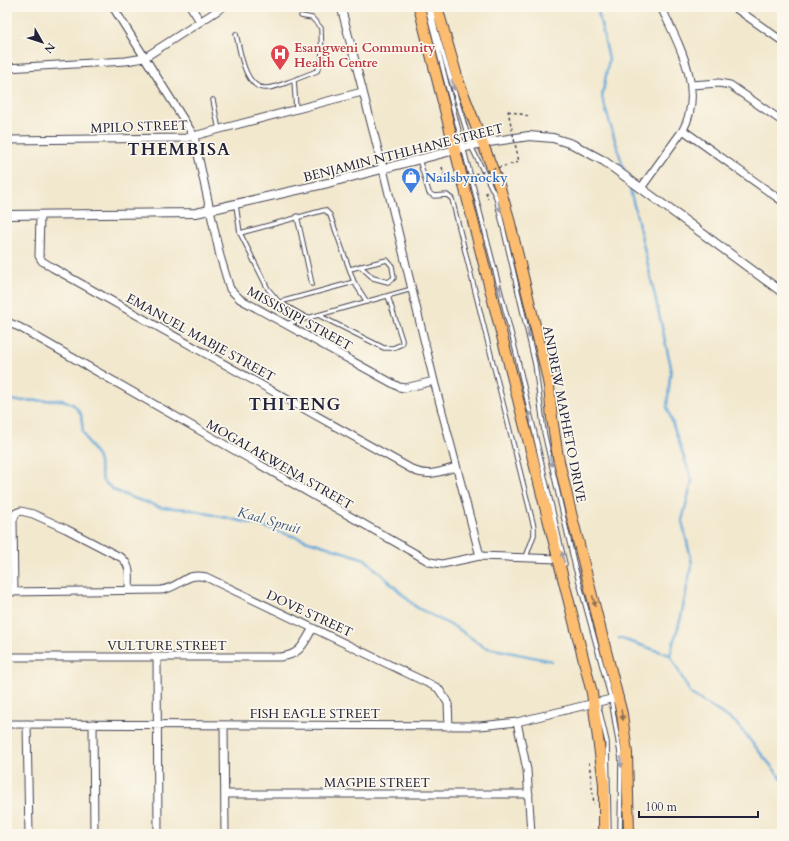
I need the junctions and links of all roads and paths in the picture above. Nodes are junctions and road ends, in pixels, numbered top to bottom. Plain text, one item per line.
1 (113, 7) edge
2 (191, 7) edge
3 (223, 7) edge
4 (341, 7) edge
5 (419, 7) edge
6 (427, 7) edge
7 (431, 7) edge
8 (437, 7) edge
9 (661, 7) edge
10 (734, 7) edge
11 (301, 16) dead end
12 (200, 22) junction
13 (236, 34) dead end
14 (782, 41) edge
15 (144, 58) junction
16 (7, 68) edge
17 (294, 80) junction
18 (691, 85) junction
19 (362, 92) junction
20 (213, 100) dead end
21 (296, 109) junction
22 (529, 116) dead end
23 (782, 121) edge
24 (219, 130) junction
25 (683, 130) junction
26 (194, 136) junction
27 (7, 140) edge
28 (482, 142) junction
29 (463, 148) junction
30 (419, 159) junction
31 (442, 167) dead end
32 (383, 168) junction
33 (639, 186) junction
34 (782, 200) edge
35 (236, 205) junction
36 (210, 211) junction
37 (7, 215) edge
38 (40, 216) junction
39 (297, 216) junction
40 (240, 233) junction
41 (360, 266) junction
42 (350, 269) junction
43 (354, 282) junction
44 (312, 284) dead end
45 (412, 289) junction
46 (782, 292) edge
47 (388, 296) junction
48 (279, 302) junction
49 (367, 302) junction
50 (318, 315) junction
51 (307, 318) junction
52 (7, 322) edge
53 (286, 324) junction
54 (434, 381) junction
55 (456, 468) junction
56 (480, 556) junction
57 (526, 558) junction
58 (558, 559) junction
59 (130, 590) junction
60 (10, 591) edge
61 (313, 628) junction
62 (598, 634) junction
63 (580, 638) junction
64 (7, 657) edge
65 (157, 657) junction
66 (615, 698) junction
67 (596, 702) junction
68 (517, 722) junction
69 (7, 724) edge
70 (27, 724) junction
71 (93, 724) junction
72 (157, 725) junction
73 (224, 725) junction
74 (449, 726) junction
75 (589, 762) dead end
76 (225, 794) junction
77 (529, 794) junction
78 (595, 810) dead end
79 (29, 834) edge
80 (94, 834) edge
81 (158, 834) edge
82 (225, 834) edge
83 (531, 834) edge
84 (604, 834) edge
85 (609, 834) edge
86 (620, 834) edge
87 (629, 834) edge

1 - 15 street
2 - 12 street
3 - 12 street
4 - 19 street
5 - 29 main road
6 - 29 lane
7 -> 29 lane
8 - 28 main road, ANDREW MAPHETO DRIVE
9 - 18 street
10 - 14 street
11 - 17 lane
12 - 15 street
13 - 17 lane
15 - 16 street
15 - 26 street
17 - 21 lane
18 - 23 street
18 - 25 street
19 - 21 street, MPILO STREET
19 - 32 street
20 - 24 lane
21 - 24 street, MPILO STREET
22 - 31 path, bridge
24 - 26 street, MPILO STREET
25 - 33 street
25 - 34 street
26 - 27 street, MPILO STREET
26 - 36 street, MISSISSIPI STREET
28 - 29 street, BENJAMIN NTHLHANE STREET
28 - 33 street, BENJAMIN NTHLHANE STREET
28 -> 62 main road, ANDREW MAPHETO DRIVE
29 - 30 street, BENJAMIN NTHLHANE STREET
29 - 58 main road
29 -> 62 lane
63 -> 29 lane
30 - 32 street, BENJAMIN NTHLHANE STREET
30 - 57 lane
32 - 35 street, BENJAMIN NTHLHANE STREET
32 - 45 street
33 - 46 street, BENJAMIN NTHLHANE STREET
35 - 36 street, BENJAMIN NTHLHANE STREET
35 - 40 lane
36 - 38 street, BENJAMIN NTHLHANE STREET
36 - 53 street, MISSISSIPI STREET
37 - 38 street, BENJAMIN NTHLHANE STREET
38 - 55 street, EMANUEL MABJE STREET
39 - 40 lane
39 - 42 lane
39 - 44 lane
40 - 48 lane
41 - 41 lane
41 - 42 lane
42 - 43 lane
43 - 48 lane
43 - 49 lane
45 - 47 lane
45 - 54 street
47 - 49 lane
47 - 50 lane
48 - 51 lane
49 - 50 lane
50 - 51 lane
51 - 53 lane
52 - 56 street, MOGALAKWENA STREET
53 - 54 street, MISSISSIPI STREET
54 - 55 street
55 - 56 street
56 - 57 street, MOGALAKWENA STREET
57 - 58 street, MOGALAKWENA STREET
58 - 63 main road
59 - 60 street, DOVE STREET
59 - 60 street
59 - 61 street, DOVE STREET
61 - 65 street, VULTURE STREET
61 - 74 street, DOVE STREET
62 - 66 main road, ANDREW MAPHETO DRIVE
63 - 67 main road
64 - 65 street, VULTURE STREET
65 - 72 street
66 - 67 street, FISH EAGLE STREET
66 -> 86 lane
66 -> 87 main road, ANDREW MAPHETO DRIVE
67 - 68 street, FISH EAGLE STREET
67 - 84 main road
67 - 85 lane
68 - 74 street, FISH EAGLE STREET
68 - 77 street
69 - 70 street, FISH EAGLE STREET
70 - 71 street, FISH EAGLE STREET
70 - 79 street
71 - 72 street, FISH EAGLE STREET
71 - 80 street
72 - 73 street, FISH EAGLE STREET
72 - 81 street
73 - 74 street, FISH EAGLE STREET
73 - 76 street
75 - 78 path
76 - 77 street, MAGPIE STREET
76 - 82 street
77 - 83 street

